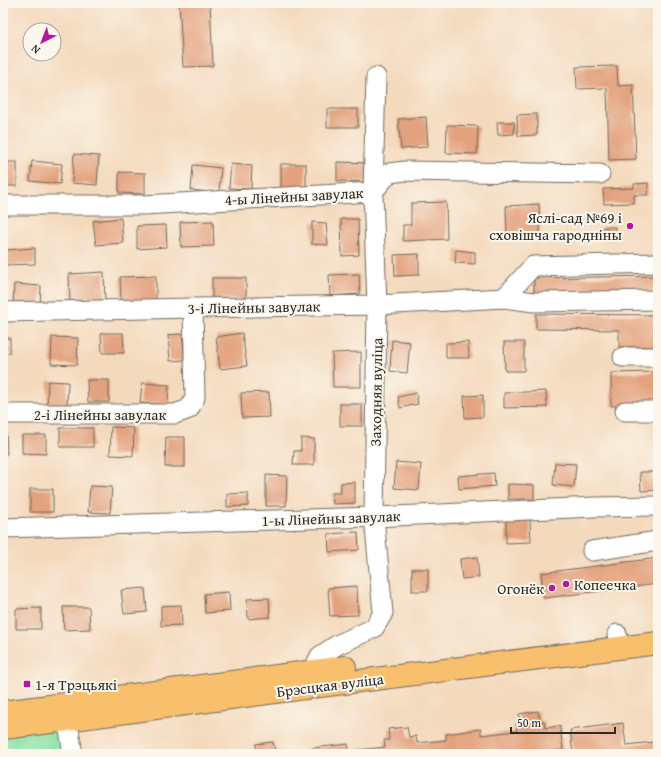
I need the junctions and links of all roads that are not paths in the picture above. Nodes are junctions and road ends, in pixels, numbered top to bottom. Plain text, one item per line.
1 (376, 77) dead end
2 (600, 174) dead end
3 (373, 192) junction
4 (3, 205) edge
5 (658, 263) edge
6 (504, 298) junction
7 (658, 300) edge
8 (378, 305) junction
9 (193, 308) junction
10 (3, 312) edge
11 (624, 357) dead end
12 (658, 357) edge
13 (625, 411) dead end
14 (658, 411) edge
15 (3, 414) edge
16 (658, 506) edge
17 (374, 517) junction
18 (3, 528) edge
19 (658, 541) edge
20 (592, 551) dead end
21 (658, 629) edge
22 (618, 641) junction
23 (658, 643) edge
24 (318, 678) junction
25 (3, 712) edge
26 (66, 712) junction
27 (3, 728) edge
28 (73, 754) edge

1 - 3 street, Заходняя вуліца
2 - 3 street, 4-ы Лінейны завулак
3 - 4 street, 4-ы Лінейны завулак
3 - 8 street, Заходняя вуліца
5 - 6 street
6 - 7 street, 3-і Лінейны завулак
6 - 8 street, 3-і Лінейны завулак
8 - 9 street, 3-і Лінейны завулак
8 - 17 street, Заходняя вуліца
9 - 10 street, 3-і Лінейны завулак
9 - 15 street, 2-і Лінейны завулак
11 - 12 street
13 - 14 street
16 - 17 street, 1-ы Лінейны завулак
17 - 18 street, 1-ы Лінейны завулак
17 - 24 street, Заходняя вуліца
19 - 20 street
21 - 22 main road, Брэсцкая вуліца
22 - 23 main road, Брэсцкая вуліца
22 - 24 main road, Брэсцкая вуліца
24 - 26 main road, Брэсцкая вуліца
25 - 26 main road, Брэсцкая вуліца
26 - 27 main road, Брэсцкая вуліца
26 - 28 street

